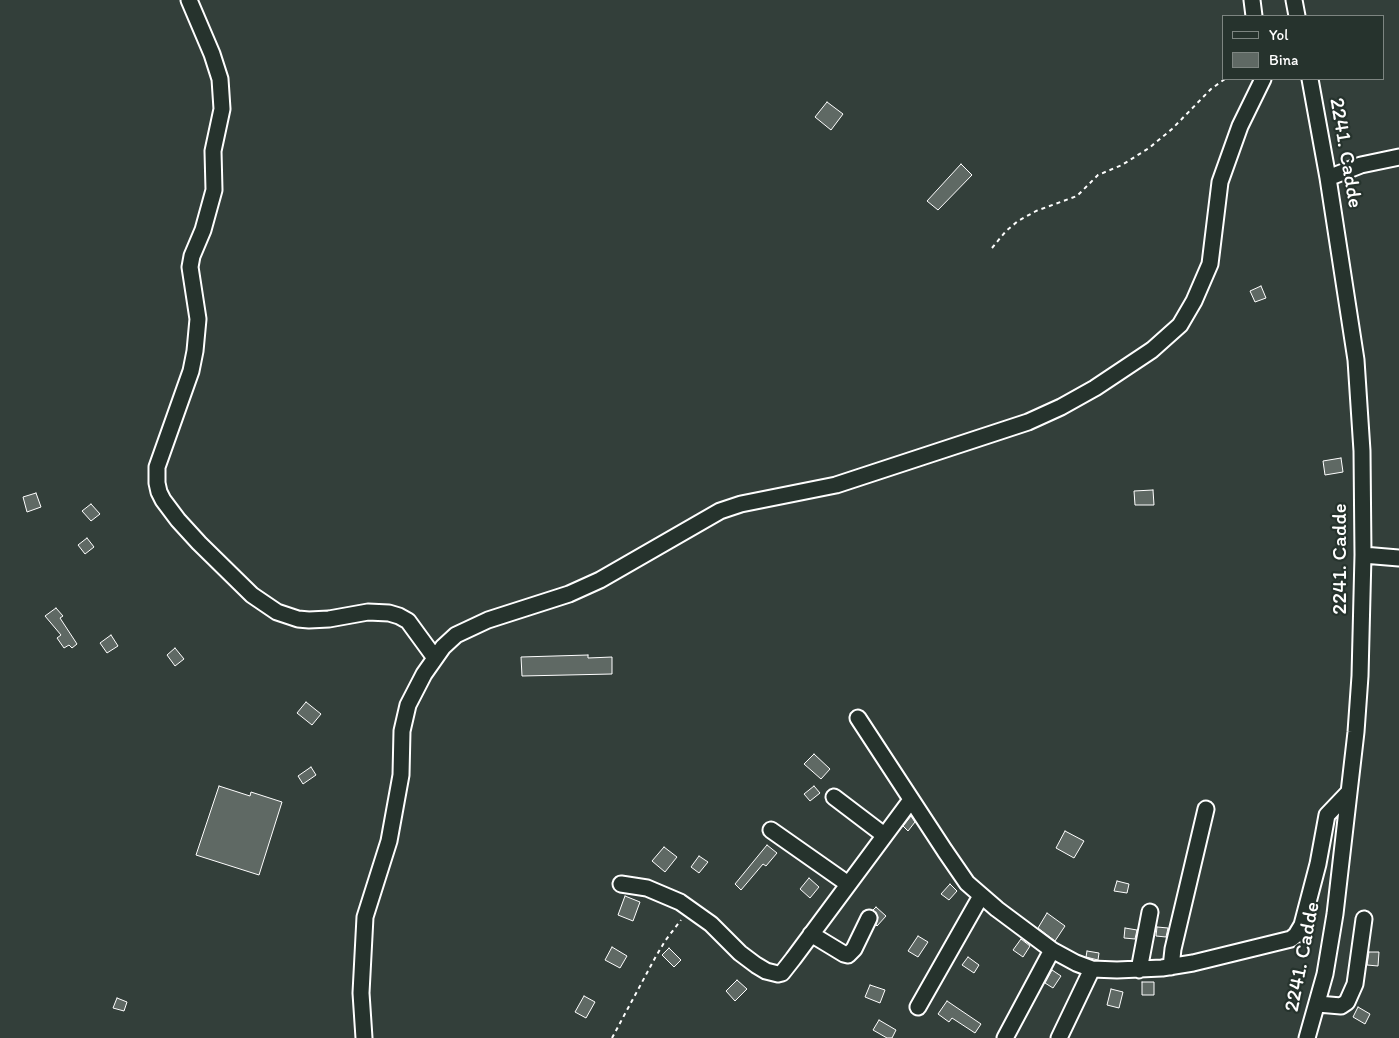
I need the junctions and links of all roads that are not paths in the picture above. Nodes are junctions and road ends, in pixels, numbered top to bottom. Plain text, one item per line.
1 (189, 0) edge
2 (1252, 0) edge
3 (1294, 0) edge
4 (1254, 15) edge
5 (1296, 15) edge
6 (1263, 80) edge
7 (1310, 80) edge
8 (1399, 157) edge
9 (1328, 178) junction
10 (1399, 550) edge
11 (1363, 555) junction
12 (1381, 556) junction
13 (1399, 558) edge
14 (435, 658) junction
15 (858, 718) dead end
16 (1348, 794) junction
17 (834, 797) dead end
18 (911, 800) junction
19 (1206, 809) dead end
20 (771, 830) dead end
21 (884, 835) junction
22 (621, 884) dead end
23 (848, 884) junction
24 (981, 896) junction
25 (1150, 912) dead end
26 (869, 918) dead end
27 (1364, 919) dead end
28 (811, 934) junction
29 (1052, 950) junction
30 (1171, 967) junction
31 (1092, 969) junction
32 (1139, 970) junction
33 (1318, 1004) junction
34 (918, 1007) dead end
35 (364, 1038) edge
36 (1005, 1038) edge
37 (1059, 1038) edge
38 (1307, 1038) edge

1 - 14 street
2 - 4 street
3 - 5 street
6 - 14 street
7 - 9 street, 2241. Cadde
8 - 9 street
9 - 11 street, 2241. Cadde
10 - 12 street
11 - 12 street
11 - 16 street, 2241. Cadde
12 - 13 street
14 - 35 street
15 - 18 street
16 - 30 street
16 - 33 street, 2241. Cadde
17 - 21 street
18 - 21 street
18 - 24 street
19 - 30 street
20 - 23 street
21 - 23 street
22 - 28 street
23 - 28 street
24 - 29 street
24 - 34 street
25 - 32 street
26 - 28 street
27 - 33 street
29 - 31 street
29 - 36 street
30 - 32 street
31 - 32 street
31 - 37 street
33 - 38 street, 2241. Cadde

